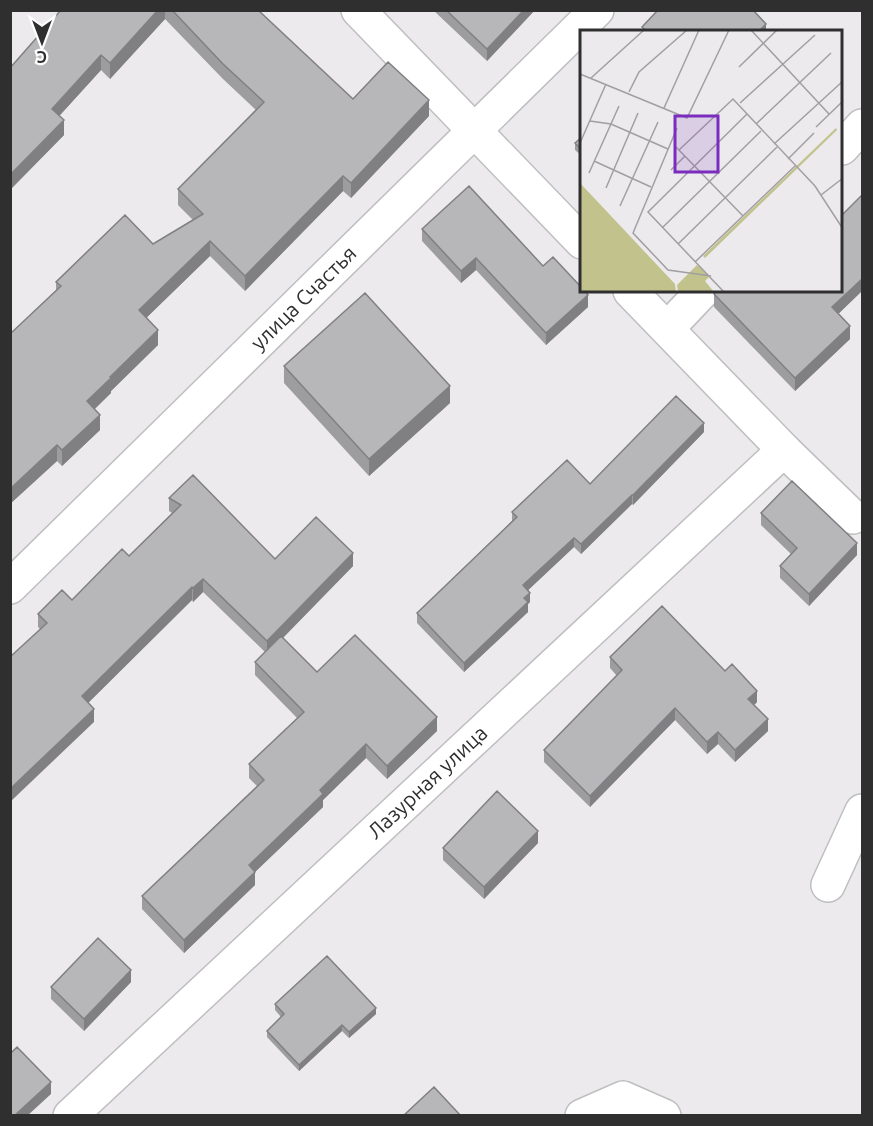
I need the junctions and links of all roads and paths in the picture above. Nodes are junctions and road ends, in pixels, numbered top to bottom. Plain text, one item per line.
1 (358, 10) edge
2 (597, 10) edge
3 (862, 126) edge
4 (475, 131) junction
5 (843, 147) edge
6 (580, 240) edge
7 (631, 292) edge
8 (702, 292) edge
9 (667, 329) junction
10 (784, 450) junction
11 (853, 517) dead end
12 (10, 587) edge
13 (862, 811) edge
14 (828, 885) dead end
15 (70, 1116) edge
16 (582, 1116) edge
17 (664, 1116) edge

1 - 4 street
2 - 4 street, улица Счастья
3 - 5 street
4 - 6 street
4 - 12 street, улица Счастья
7 - 9 street
8 - 9 street
9 - 10 street
10 - 11 street
10 - 15 street, Лазурная улица
13 - 14 street
16 - 17 street

